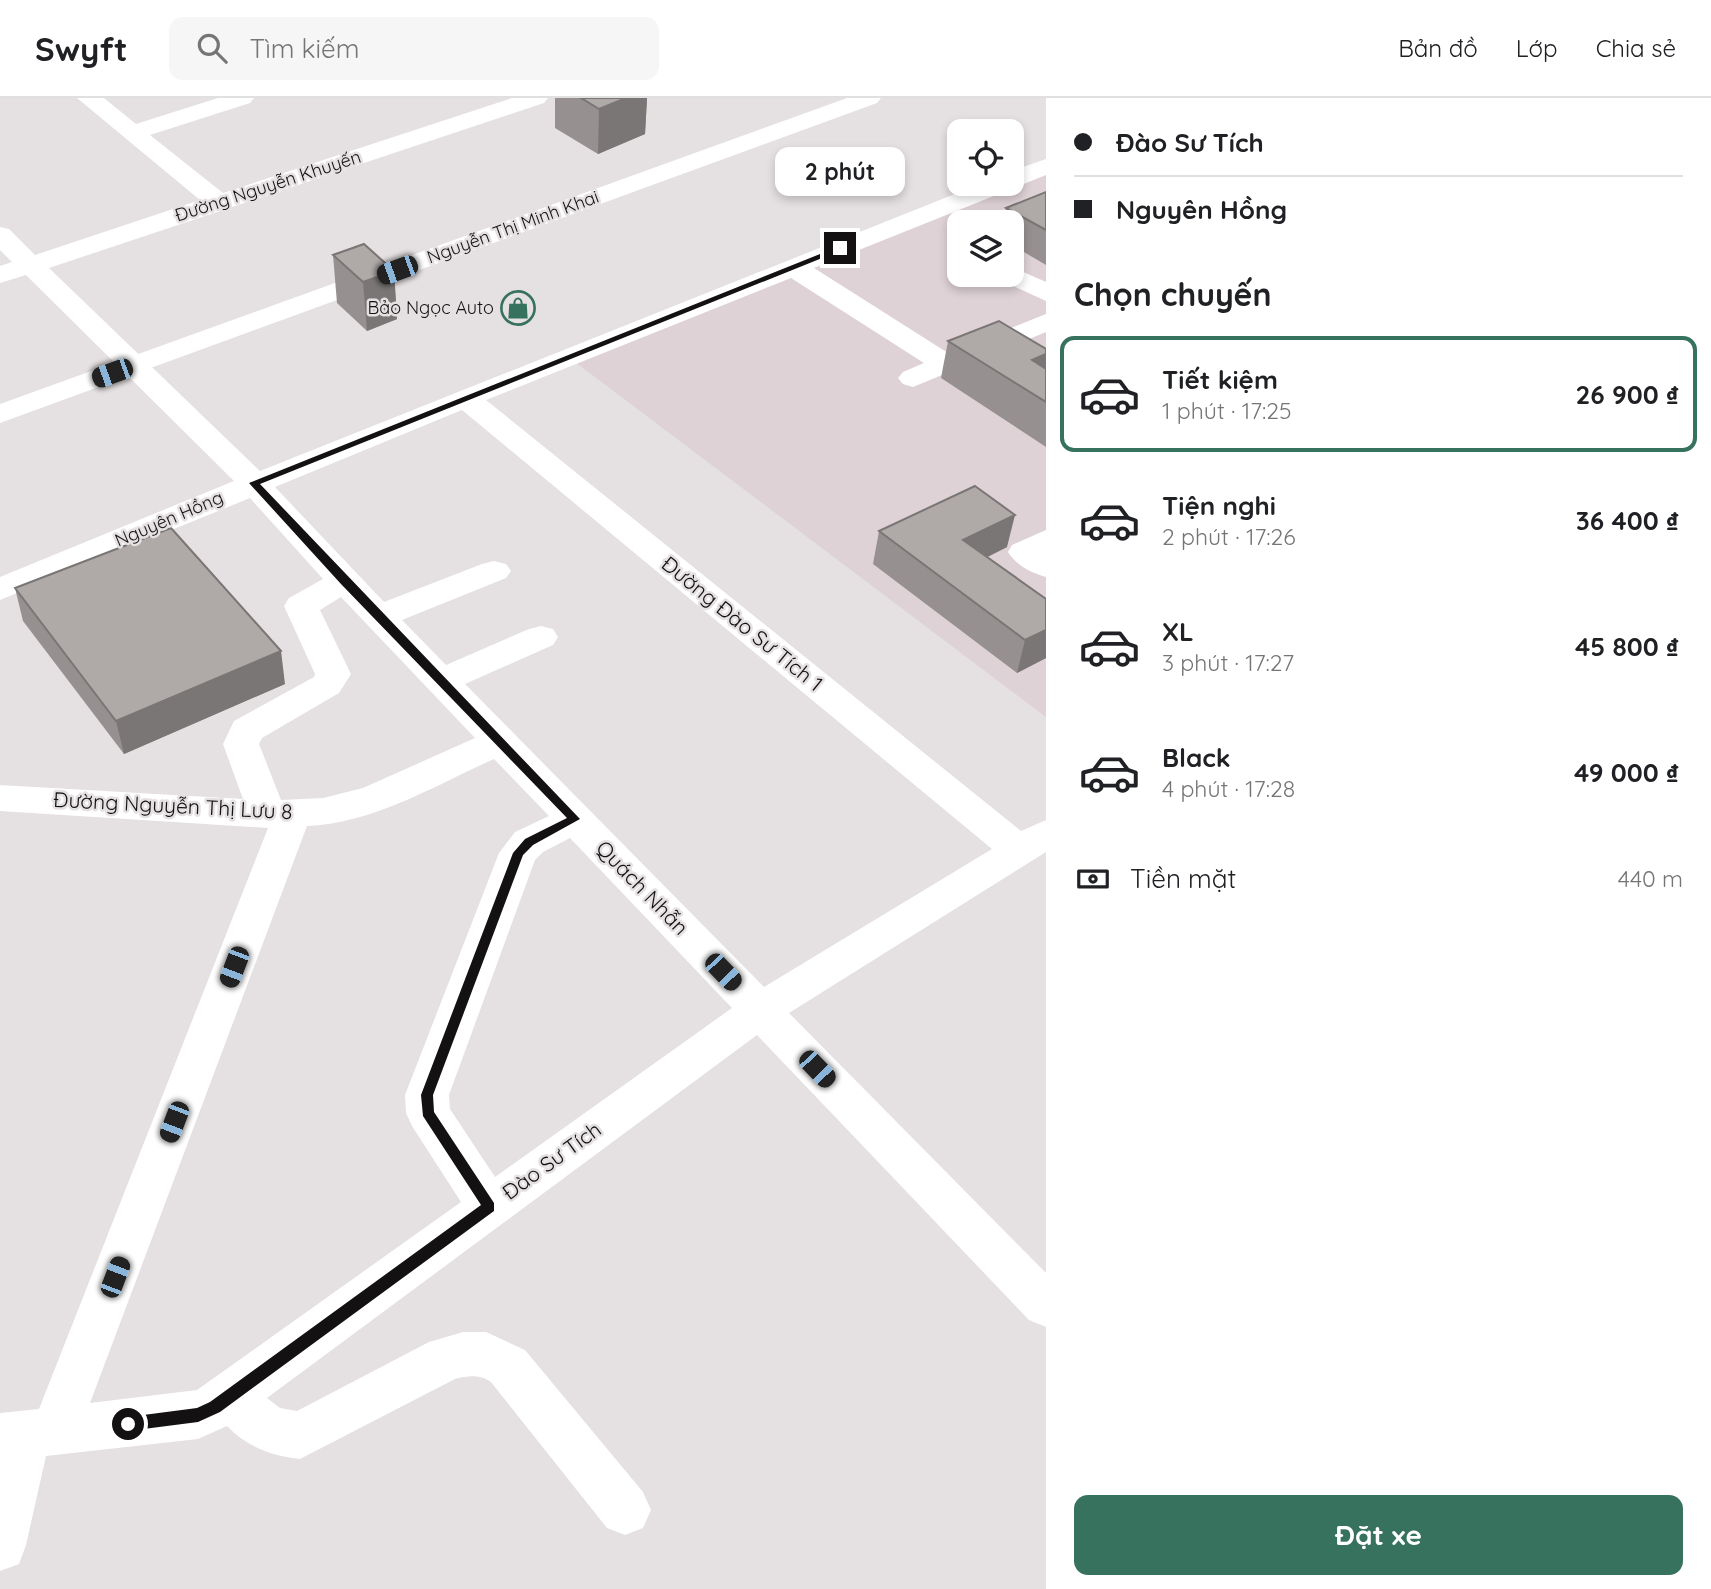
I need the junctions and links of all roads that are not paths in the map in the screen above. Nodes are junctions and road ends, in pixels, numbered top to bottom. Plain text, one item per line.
1 (89, 98) edge
2 (242, 98) edge
3 (536, 98) edge
4 (869, 98) edge
5 (133, 133) junction
6 (1046, 166) edge
7 (1024, 175) edge
8 (972, 196) edge
9 (218, 202) junction
10 (0, 235) edge
11 (793, 267) junction
12 (16, 270) edge
13 (1024, 281) edge
14 (1046, 293) edge
15 (1046, 322) edge
16 (134, 365) junction
17 (946, 365) junction
18 (913, 378) dead end
19 (465, 398) junction
20 (0, 414) edge
21 (254, 483) junction
22 (1046, 540) edge
23 (1046, 567) edge
24 (494, 571) dead end
25 (344, 581) junction
26 (0, 589) edge
27 (379, 617) junction
28 (541, 637) dead end
29 (441, 681) junction
30 (499, 742) junction
31 (4, 806) edge
32 (280, 813) junction
33 (575, 819) junction
34 (1032, 842) edge
35 (760, 1010) junction
36 (489, 1207) junction
37 (1046, 1305) edge
38 (231, 1395) junction
39 (27, 1434) edge
40 (625, 1510) dead end
41 (0, 1545) edge

1 - 5 street
2 - 5 street
3 - 9 street, Đường Nguyễn Khuyến
4 - 16 street, Nguyễn Thị Minh Khai
5 - 9 street
6 - 7 street
8 - 11 street, Nguyên Hồng
9 - 12 street, Đường Nguyễn Khuyến
10 - 12 street, Quách Nhẫn
11 - 17 street
11 - 19 street, Nguyên Hồng
12 - 16 street, Quách Nhẫn
13 - 14 street
15 - 17 street
16 - 20 street, Nguyễn Thị Minh Khai
16 - 21 street, Quách Nhẫn
17 - 18 street
19 - 21 street, Nguyên Hồng
19 - 34 street, Đường Đào Sư Tích 1
21 - 25 street, Quách Nhẫn
21 - 26 street, Nguyên Hồng
22 - 23 street
24 - 27 street
25 - 27 street, Quách Nhẫn
25 - 32 street
27 - 29 street, Quách Nhẫn
28 - 29 street
29 - 30 street, Quách Nhẫn
30 - 32 street, Đường Nguyễn Thị Lưu 8
30 - 33 street, Quách Nhẫn
31 - 32 street, Đường Nguyễn Thị Lưu 8
32 - 39 street
33 - 35 street, Quách Nhẫn
33 - 36 street
34 - 35 street, Đào Sư Tích
35 - 36 street, Đào Sư Tích
35 - 37 street, Quách Nhẫn
36 - 38 street, Đào Sư Tích
38 - 39 street, Đào Sư Tích
38 - 40 street
39 - 41 street

